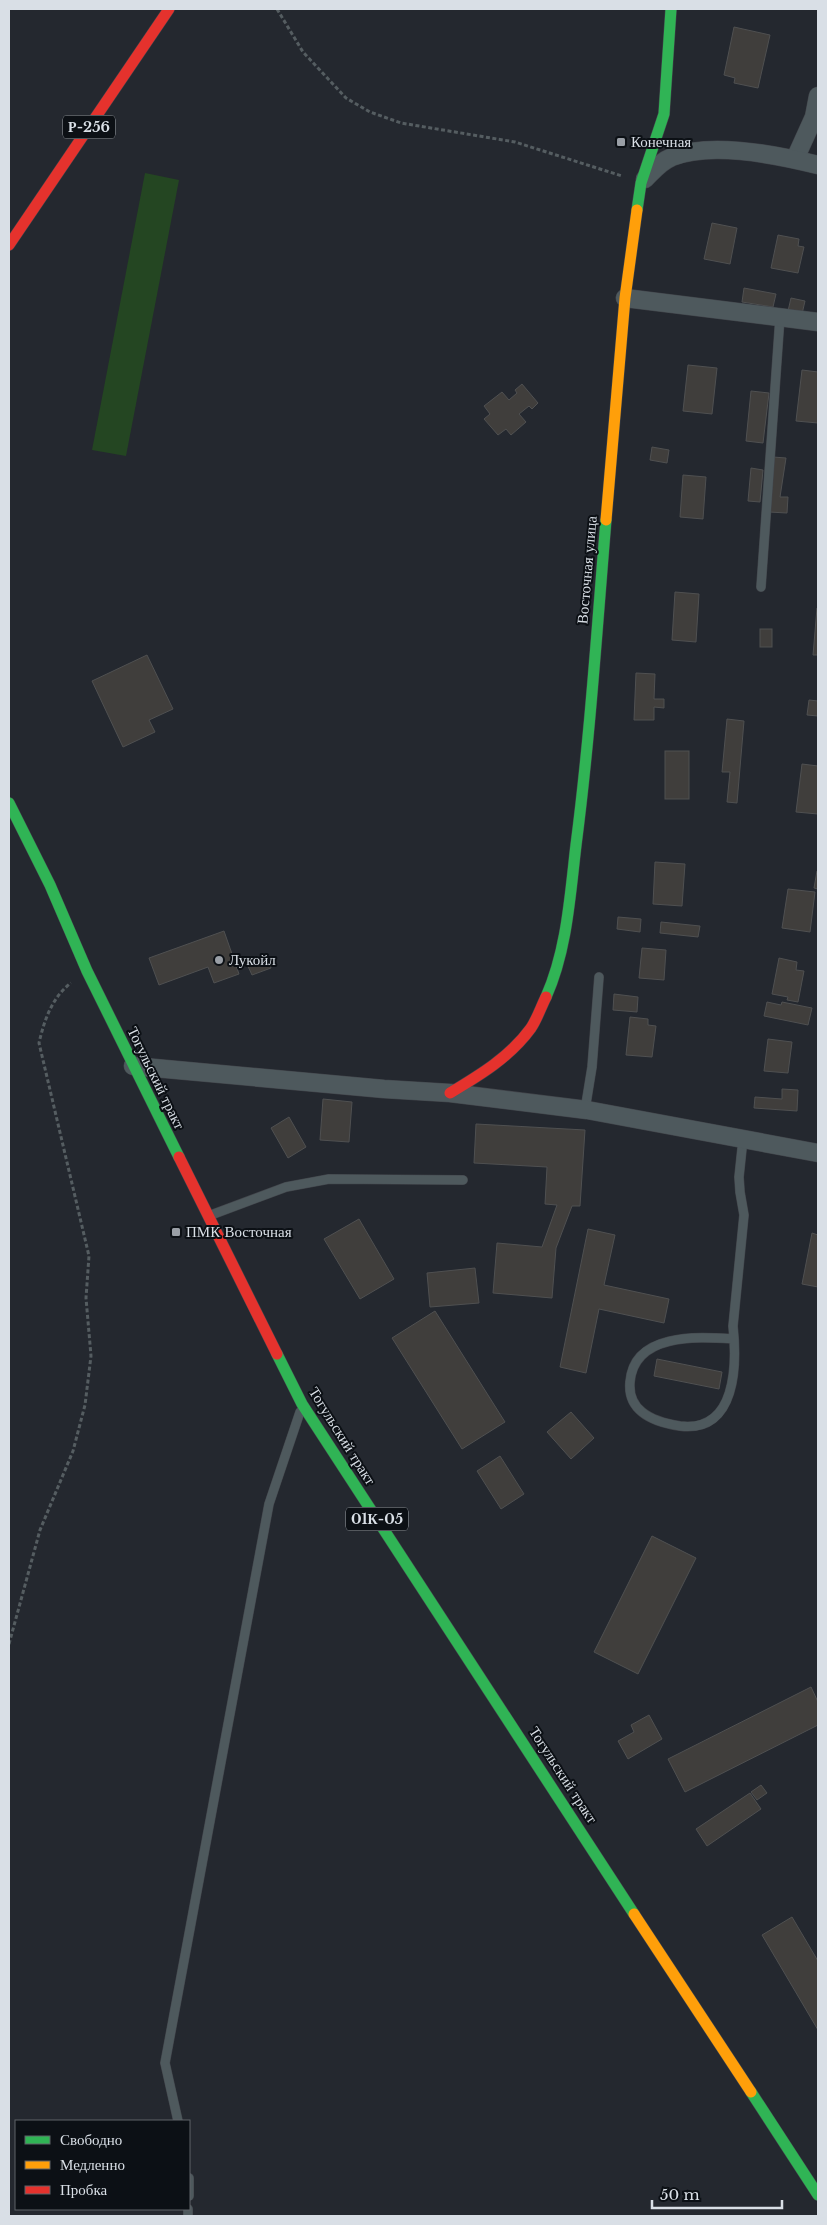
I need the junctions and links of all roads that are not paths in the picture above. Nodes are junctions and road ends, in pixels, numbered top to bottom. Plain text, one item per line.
1 (169, 9) edge
2 (671, 9) edge
3 (818, 96) edge
4 (795, 159) junction
5 (818, 164) edge
6 (641, 183) junction
7 (9, 245) edge
8 (625, 298) junction
9 (780, 317) junction
10 (818, 322) edge
11 (761, 587) dead end
12 (9, 803) edge
13 (599, 977) dead end
14 (133, 1066) junction
15 (450, 1093) junction
16 (585, 1110) junction
17 (743, 1139) junction
18 (818, 1153) edge
19 (462, 1180) dead end
20 (208, 1216) junction
21 (734, 1338) junction
22 (302, 1404) junction
23 (178, 2120) edge
24 (818, 2195) edge

1 - 7 main road, Р-256
2 - 6 main road, Восточная улица
3 - 4 street
4 - 5 street
4 - 6 street
6 - 8 main road, Восточная улица
8 - 9 street
8 - 15 main road, Восточная улица
9 - 10 street
9 - 11 lane
12 - 14 main road, Тогульский тракт / 01К-05
13 - 16 lane
14 - 15 street
14 - 20 main road, Тогульский тракт / 01К-05
15 - 16 street
16 - 17 street
17 - 18 street
17 - 21 lane
19 - 20 lane
20 - 22 main road, Тогульский тракт / 01К-05
21 - 21 lane
22 - 23 lane
22 - 24 main road, Тогульский тракт / 01К-05

